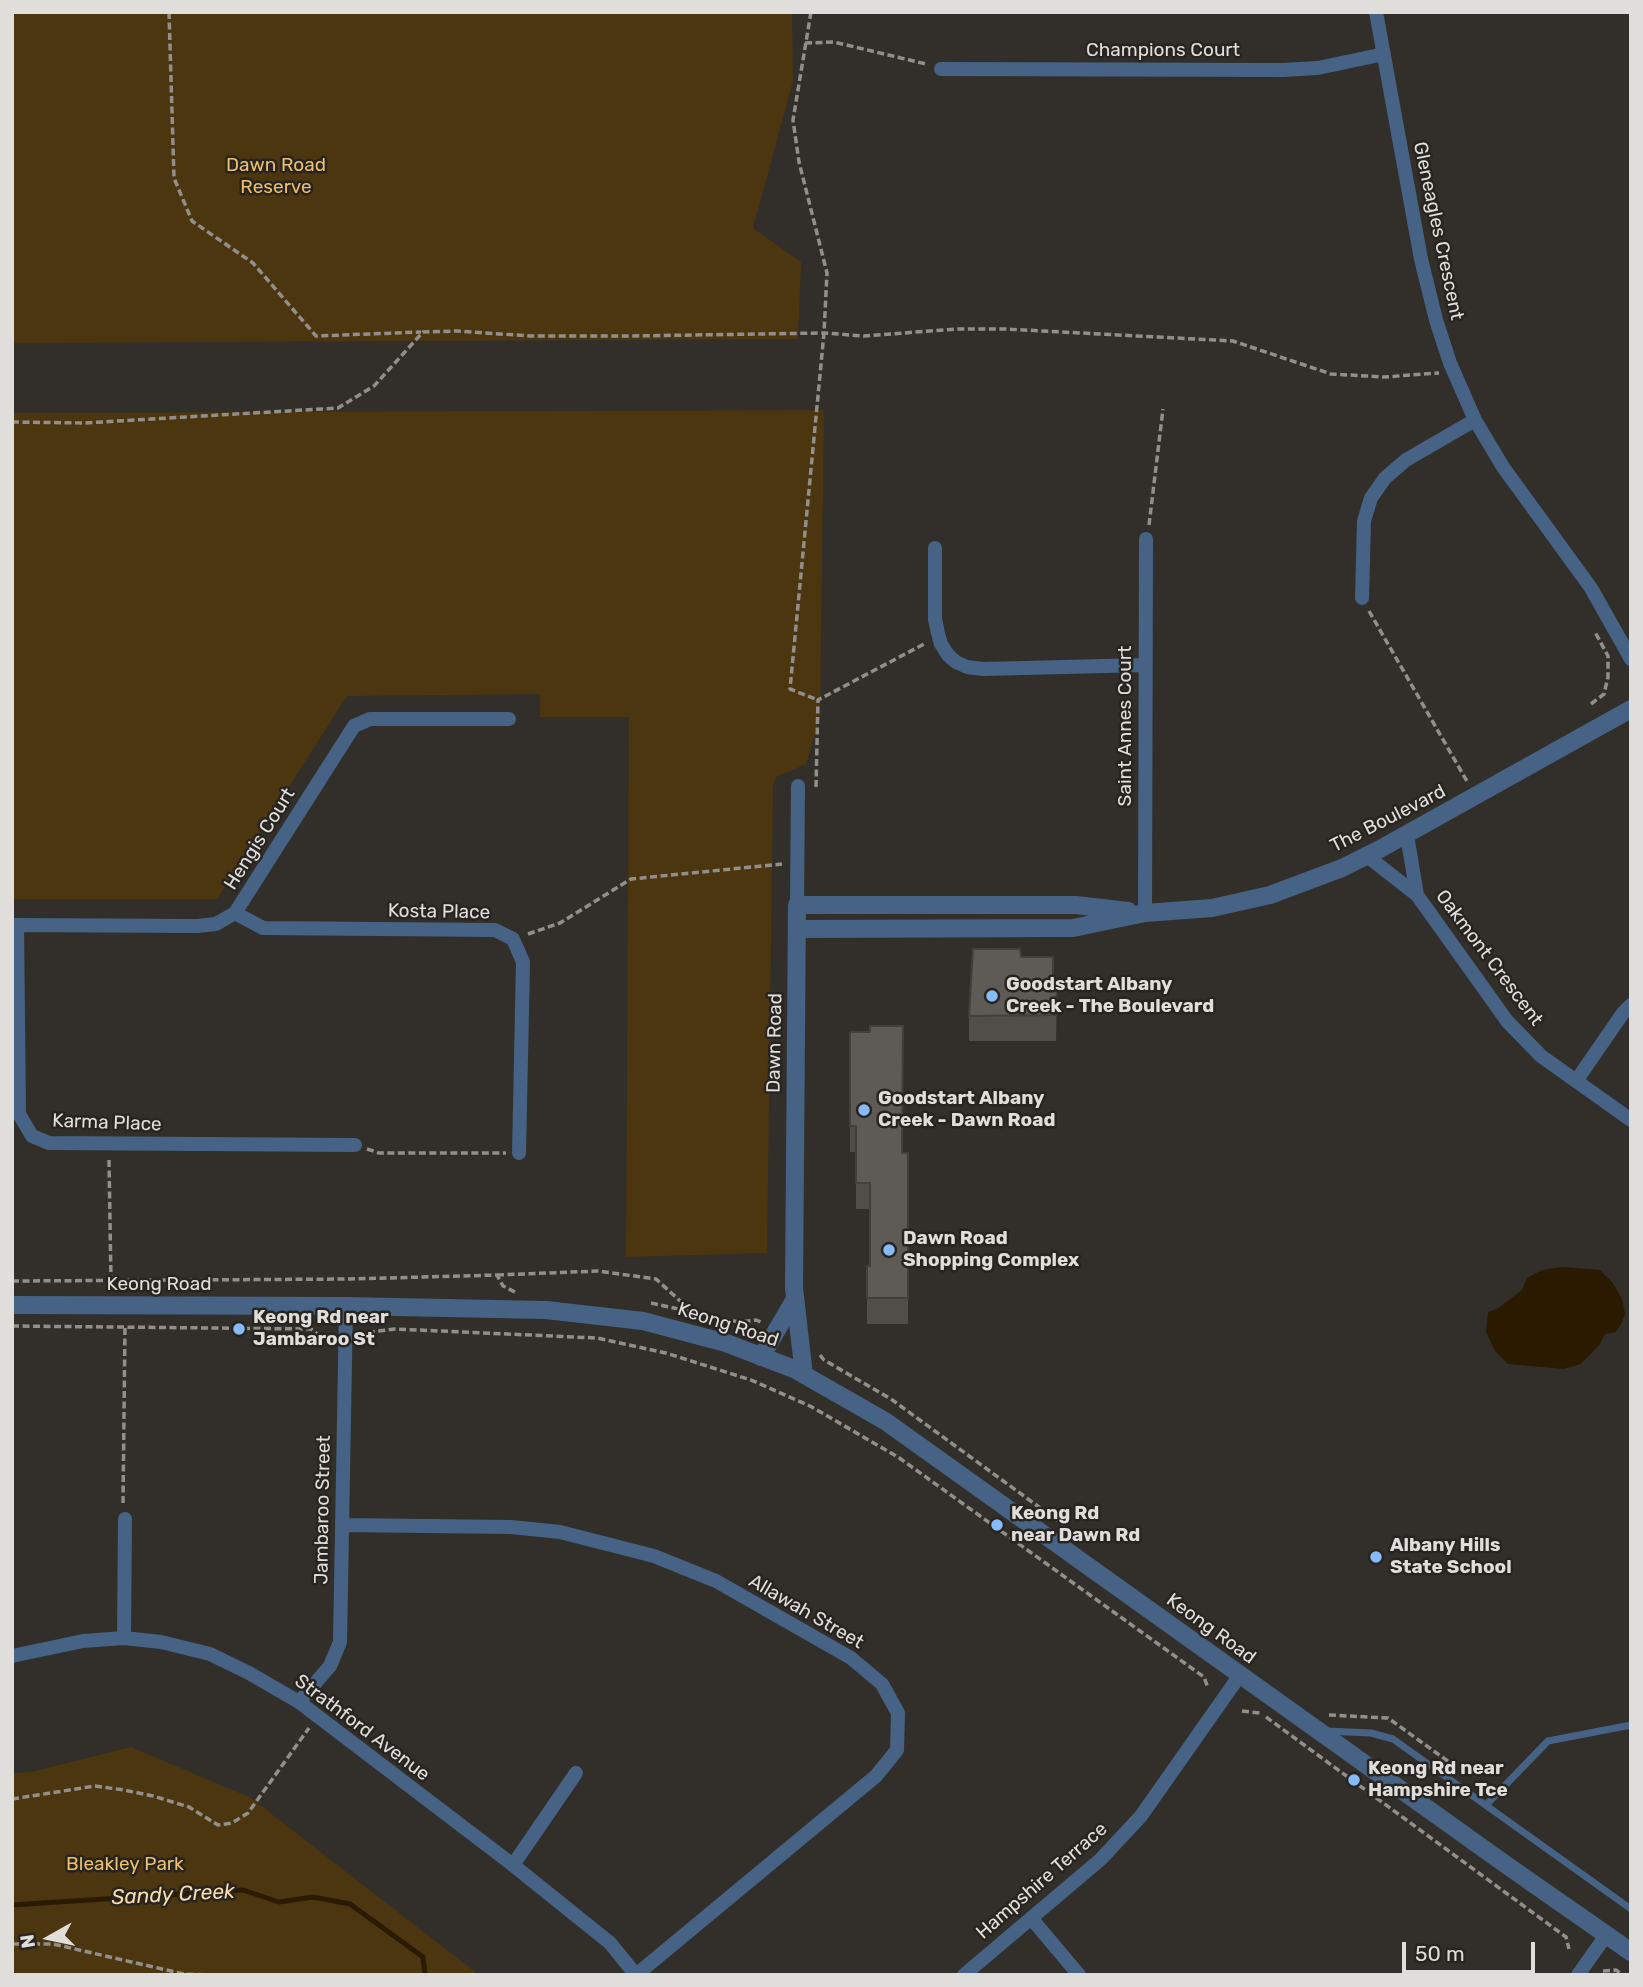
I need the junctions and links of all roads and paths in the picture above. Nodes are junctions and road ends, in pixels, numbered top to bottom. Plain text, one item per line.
1 (169, 12) edge
2 (811, 12) edge
3 (1376, 12) edge
4 (805, 43) junction
5 (1384, 54) junction
6 (941, 69) joint
7 (423, 332) junction
8 (824, 333) junction
9 (1454, 372) junction
10 (1163, 409) dead end
11 (1475, 421) junction
12 (12, 422) edge
13 (1146, 539) joint
14 (935, 548) dead end
15 (1362, 598) joint
16 (1596, 632) dead end
17 (938, 633) junction
18 (1631, 659) edge
19 (1145, 666) junction
20 (818, 700) junction
21 (1591, 704) dead end
22 (1631, 709) edge
23 (509, 719) dead end
24 (798, 786) dead end
25 (816, 787) dead end
26 (1477, 797) junction
27 (1407, 835) junction
28 (1367, 856) junction
29 (798, 863) junction
30 (1417, 895) junction
31 (797, 905) junction
32 (235, 913) junction
33 (1145, 913) junction
34 (15, 925) edge
35 (797, 929) junction
36 (513, 939) junction
37 (1631, 1005) edge
38 (1576, 1081) junction
39 (1631, 1120) edge
40 (109, 1144) junction
41 (355, 1145) joint
42 (519, 1153) joint
43 (497, 1275) dead end
44 (111, 1282) dead end
45 (795, 1299) junction
46 (12, 1305) edge
47 (346, 1306) junction
48 (690, 1311) dead end
49 (12, 1326) edge
50 (125, 1327) junction
51 (325, 1340) dead end
52 (361, 1341) dead end
53 (817, 1351) dead end
54 (761, 1357) junction
55 (804, 1375) junction
56 (125, 1519) joint
57 (342, 1525) junction
58 (1069, 1529) dead end
59 (124, 1638) junction
60 (12, 1656) edge
61 (1240, 1675) junction
62 (1208, 1689) dead end
63 (299, 1702) junction
64 (1242, 1710) dead end
65 (317, 1718) junction
66 (1320, 1723) junction
67 (1631, 1725) edge
68 (1463, 1772) dead end
69 (576, 1773) dead end
70 (12, 1799) edge
71 (1487, 1804) junction
72 (513, 1865) junction
73 (1631, 1909) edge
74 (1031, 1918) junction
75 (1607, 1934) junction
76 (12, 1944) edge
77 (1569, 1949) dead end
78 (1631, 1952) edge
79 (1603, 1971) dead end
80 (209, 1975) edge
81 (636, 1975) edge
82 (964, 1975) edge
83 (1080, 1975) edge
84 (1578, 1975) edge
85 (1623, 1975) edge

1 - 7 path
2 - 4 path
3 - 5 street, Gleneagles Crescent
4 - 6 path
4 - 8 path
5 - 6 street, Champions Court
5 - 9 street, Gleneagles Crescent
7 - 8 path
7 - 12 path
8 - 9 path
8 - 20 path
9 - 11 street, Gleneagles Crescent
10 - 13 path
11 - 15 street
11 - 18 street, Gleneagles Crescent
13 - 19 street, Saint Annes Court
14 - 17 street
15 - 26 path
16 - 21 path
17 - 19 street
17 - 20 path
19 - 33 street, Saint Annes Court
20 - 25 path
22 - 26 street, The Boulevard
23 - 32 street, Hengis Court
24 - 29 street, Dawn Road
26 - 27 street, The Boulevard
27 - 28 street, The Boulevard
27 - 30 street, Oakmont Crescent
28 - 30 street, Oakmont Crescent
28 - 33 street, The Boulevard
29 - 31 street, Dawn Road
29 - 36 path
30 - 38 street, Oakmont Crescent
31 - 33 street, The Boulevard
31 - 35 street, Dawn Road
32 - 34 street, Hengis Court
32 - 36 street, Kosta Place
33 - 35 street, The Boulevard
34 - 40 street, Karma Place
35 - 45 street, Dawn Road
36 - 42 street, Kosta Place
37 - 38 street
38 - 39 street, Oakmont Crescent
40 - 41 street, Karma Place
40 - 44 path
41 - 42 path
43 - 48 path
45 - 54 street
45 - 55 street, Dawn Road
46 - 47 street, Keong Road
47 - 54 street, Keong Road
47 - 57 street, Jambaroo Street
49 - 50 path
50 - 51 path
50 - 56 path
52 - 62 path
53 - 58 path
54 - 55 street, Keong Road
55 - 61 street, Keong Road
56 - 59 street
57 - 63 street, Jambaroo Street
57 - 81 street, Allawah Street
59 - 60 street, Strathford Avenue
59 - 63 street, Strathford Avenue
61 - 66 street, Keong Road
61 - 74 street, Hampshire Terrace
63 - 65 street, Strathford Avenue
64 - 77 path
65 - 70 path
65 - 72 street, Strathford Avenue
66 - 68 path
66 - 71 lane
66 - 75 street, Keong Road
67 - 71 lane
69 - 72 street
71 - 73 lane
72 - 81 street, Strathford Avenue
74 - 82 street, Hampshire Terrace
74 - 83 street
75 - 78 street, Keong Road
75 - 84 street
76 - 80 path
79 - 85 path

